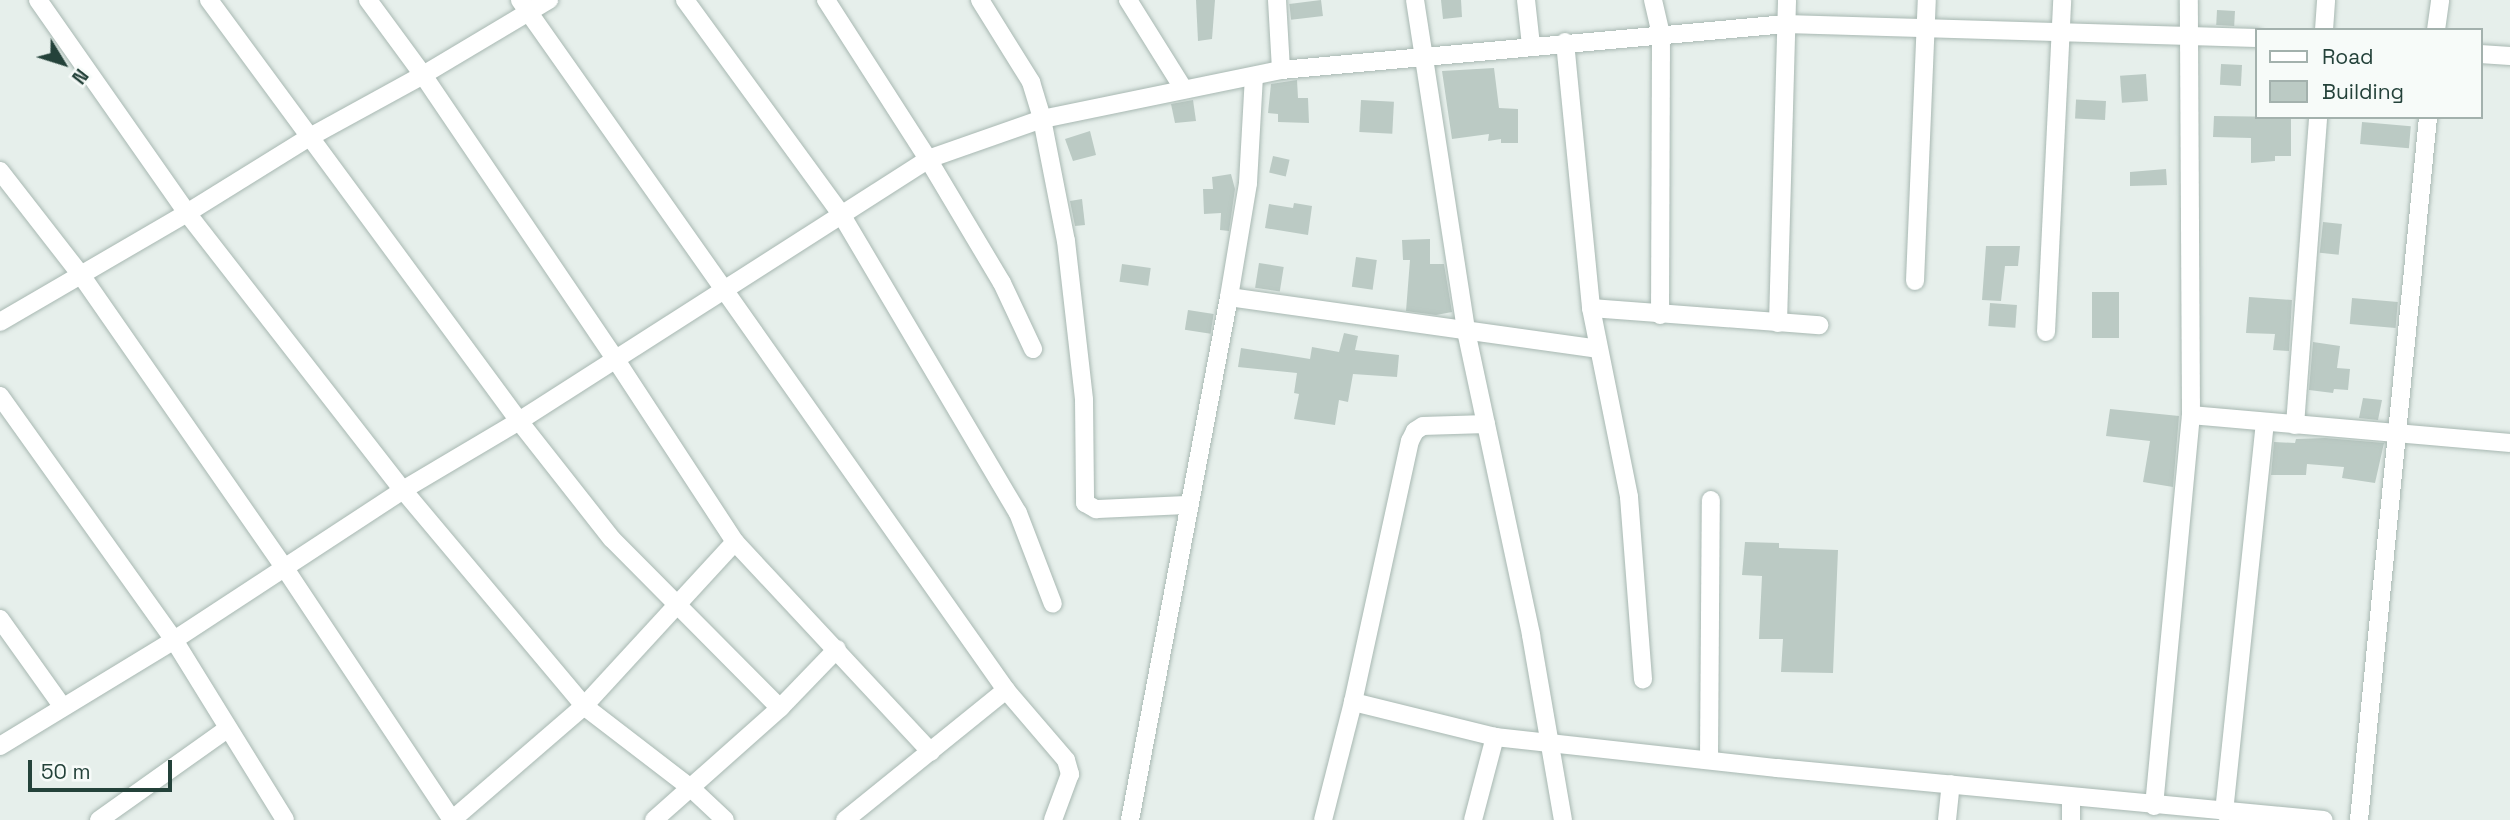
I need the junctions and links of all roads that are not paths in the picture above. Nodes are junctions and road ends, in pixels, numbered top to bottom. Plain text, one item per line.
1 (38, 0) edge
2 (209, 0) edge
3 (368, 0) edge
4 (549, 0) edge
5 (685, 0) edge
6 (826, 0) edge
7 (979, 0) edge
8 (1128, 0) edge
9 (1277, 0) edge
10 (1415, 0) edge
11 (1526, 0) edge
12 (1653, 0) edge
13 (1787, 0) edge
14 (1927, 0) edge
15 (2062, 0) edge
16 (2189, 0) edge
17 (2326, 0) edge
18 (2440, 0) edge
19 (524, 6) edge
20 (1787, 24) junction
21 (2324, 28) edge
22 (2436, 28) edge
23 (1926, 30) junction
24 (2061, 33) junction
25 (1661, 35) junction
26 (2187, 36) junction
27 (2254, 38) edge
28 (1564, 42) junction
29 (1531, 45) junction
30 (2482, 54) edge
31 (1426, 56) junction
32 (2510, 56) edge
33 (1281, 70) junction
34 (423, 75) junction
35 (1254, 76) junction
36 (1183, 88) junction
37 (1042, 119) junction
38 (2318, 119) edge
39 (2428, 119) edge
40 (309, 138) junction
41 (928, 159) junction
42 (0, 171) edge
43 (187, 213) junction
44 (841, 214) junction
45 (81, 275) junction
46 (1915, 281) dead end
47 (723, 291) junction
48 (1229, 298) junction
49 (1591, 309) junction
50 (1660, 315) junction
51 (0, 322) edge
52 (1778, 323) junction
53 (1819, 325) dead end
54 (1466, 331) junction
55 (2046, 332) dead end
56 (1032, 349) dead end
57 (1597, 349) junction
58 (616, 360) junction
59 (0, 396) edge
60 (2191, 415) junction
61 (519, 421) junction
62 (2265, 423) junction
63 (1486, 424) junction
64 (2295, 425) junction
65 (2398, 435) junction
66 (2510, 443) edge
67 (403, 490) junction
68 (1712, 500) dead end
69 (1188, 505) junction
70 (735, 542) junction
71 (284, 567) junction
72 (1054, 604) dead end
73 (677, 605) junction
74 (0, 619) edge
75 (174, 640) junction
76 (837, 649) junction
77 (1643, 679) dead end
78 (1006, 690) junction
79 (1353, 702) junction
80 (62, 706) junction
81 (584, 706) junction
82 (780, 708) junction
83 (227, 729) junction
84 (1495, 737) junction
85 (1550, 742) junction
86 (0, 746) edge
87 (931, 752) junction
88 (1709, 761) junction
89 (1951, 784) junction
90 (692, 789) junction
91 (2071, 797) junction
92 (2154, 806) junction
93 (2224, 812) junction
94 (99, 820) edge
95 (285, 820) edge
96 (452, 820) edge
97 (654, 820) edge
98 (725, 820) edge
99 (845, 820) edge
100 (1053, 820) edge
101 (1130, 820) edge
102 (1323, 820) edge
103 (1473, 820) edge
104 (1563, 820) edge
105 (1948, 820) edge
106 (2071, 820) edge
107 (2324, 820) edge
108 (2359, 820) edge

1 - 43 street
2 - 40 street
3 - 34 street
4 - 19 street
5 - 44 street
6 - 41 street
7 - 37 street
8 - 36 street
9 - 33 street
10 - 31 street
11 - 29 street
12 - 25 street
13 - 20 street
14 - 23 street
15 - 24 street
16 - 26 street
17 - 21 street
18 - 22 street
19 - 34 street
19 - 47 street
20 - 23 street
20 - 25 street
20 - 52 street
23 - 24 street
23 - 46 street
24 - 26 street
24 - 55 street
25 - 28 street
25 - 50 street
26 - 27 street
26 - 60 street
28 - 29 street
28 - 49 street
29 - 31 street
30 - 32 street
31 - 33 street
31 - 54 street
33 - 35 street
34 - 40 street
34 - 58 street
35 - 36 street
35 - 48 street
36 - 37 street
37 - 41 street
37 - 69 street
38 - 64 street
39 - 65 street
40 - 43 street
40 - 61 street
41 - 44 street
41 - 56 street
42 - 45 street
43 - 45 street
43 - 67 street
44 - 47 street
44 - 72 street
45 - 51 street
45 - 71 street
47 - 58 street
47 - 78 street
48 - 54 street
48 - 69 street
49 - 50 street
49 - 57 street
50 - 52 street
52 - 53 street
54 - 57 street
54 - 63 street
57 - 77 street
58 - 61 street
58 - 70 street
59 - 75 street
60 - 62 street
60 - 92 street
61 - 67 street
61 - 73 street
62 - 64 street
62 - 93 street
63 - 79 street
63 - 85 street
64 - 65 street
65 - 66 street
65 - 108 street
67 - 71 street
67 - 81 street
68 - 88 street
69 - 101 street
70 - 73 street
70 - 76 street
71 - 75 street
71 - 96 street
73 - 81 street
73 - 82 street
74 - 80 street
75 - 80 street
75 - 83 street
76 - 82 street
76 - 87 street
78 - 87 street
78 - 100 street
79 - 84 street
79 - 102 street
80 - 86 street
81 - 90 street
81 - 96 street
82 - 90 street
83 - 94 street
83 - 95 street
84 - 85 street
84 - 103 street
85 - 88 street
85 - 104 street
87 - 99 street
88 - 89 street
89 - 91 street
89 - 105 street
90 - 97 street
90 - 98 street
91 - 92 street
91 - 106 street
92 - 93 street
93 - 107 street

